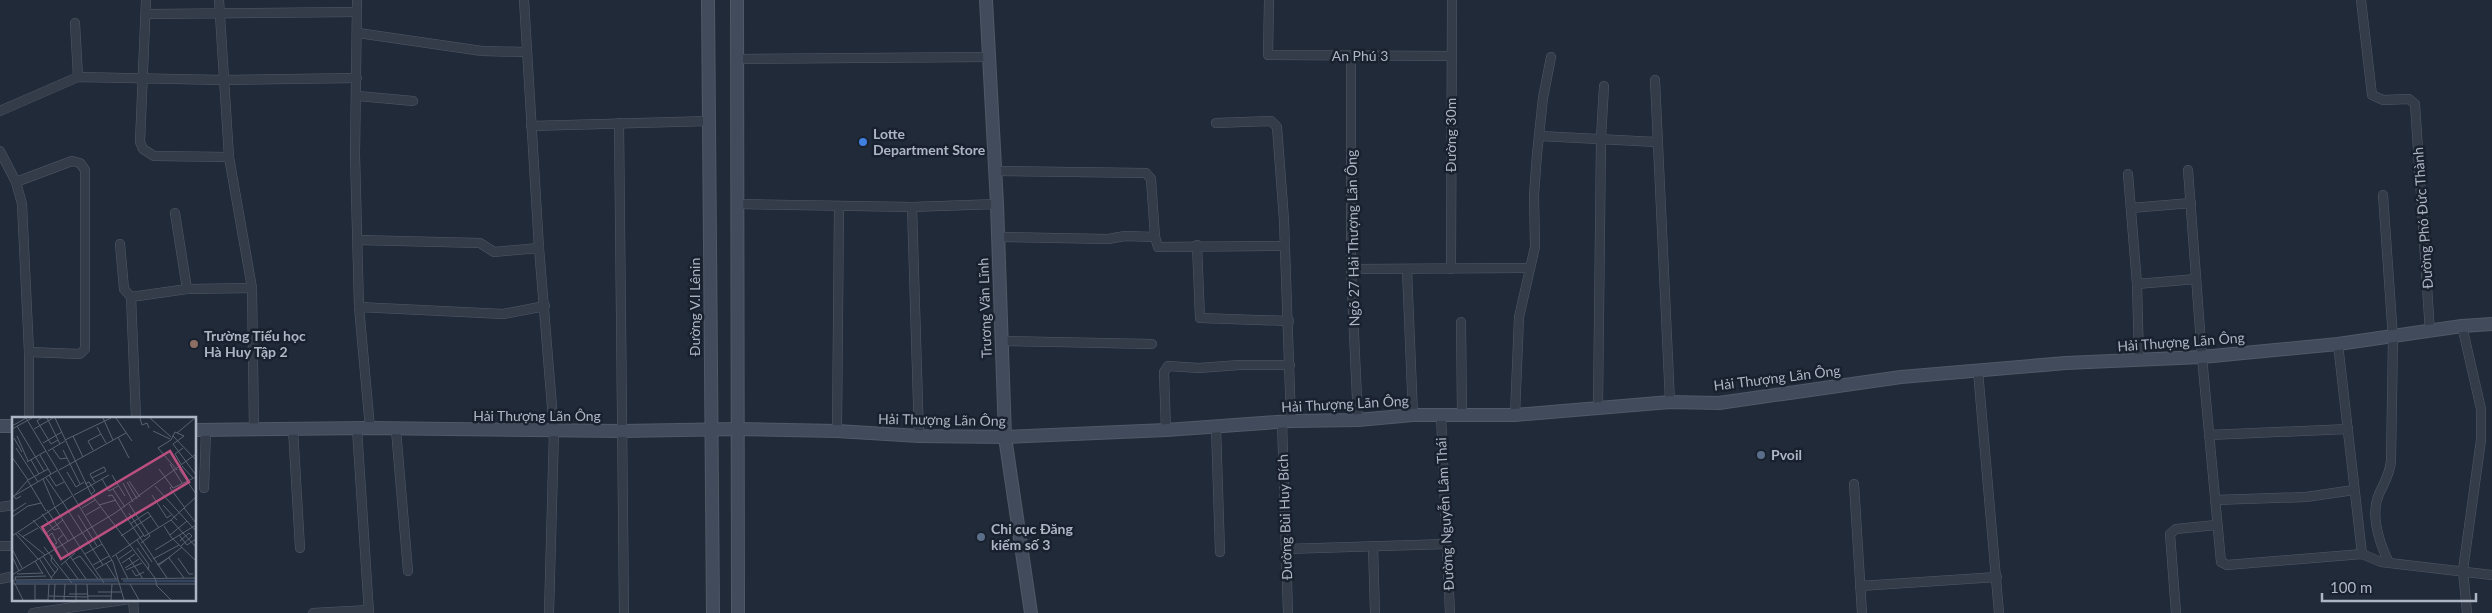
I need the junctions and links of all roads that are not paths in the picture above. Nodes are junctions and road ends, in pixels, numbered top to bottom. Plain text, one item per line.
1 (146, 0) edge
2 (219, 0) edge
3 (357, 0) edge
4 (524, 0) edge
5 (708, 0) edge
6 (737, 0) edge
7 (986, 0) edge
8 (1270, 0) edge
9 (1452, 0) edge
10 (2361, 0) edge
11 (357, 12) junction
12 (148, 14) junction
13 (220, 14) junction
14 (75, 23) dead end
15 (358, 34) junction
16 (526, 52) junction
17 (1351, 56) junction
18 (1452, 56) junction
19 (1552, 57) dead end
20 (988, 58) junction
21 (736, 59) junction
22 (78, 77) junction
23 (144, 78) junction
24 (357, 78) junction
25 (223, 80) junction
26 (1654, 80) dead end
27 (1604, 86) dead end
28 (358, 96) junction
29 (413, 101) dead end
30 (0, 111) edge
31 (709, 121) junction
32 (619, 123) junction
33 (1216, 124) dead end
34 (531, 126) junction
35 (1540, 136) junction
36 (1601, 138) junction
37 (1656, 142) junction
38 (0, 152) edge
39 (229, 157) junction
40 (2188, 170) dead end
41 (994, 171) junction
42 (2128, 174) dead end
43 (16, 182) junction
44 (2383, 195) dead end
45 (2191, 203) junction
46 (738, 204) junction
47 (997, 204) junction
48 (839, 207) junction
49 (912, 207) junction
50 (2131, 208) junction
51 (175, 213) dead end
52 (998, 237) junction
53 (1155, 237) junction
54 (358, 240) junction
55 (120, 244) dead end
56 (1197, 245) junction
57 (1285, 246) junction
58 (539, 248) junction
59 (1530, 268) junction
60 (1351, 269) junction
61 (1451, 269) junction
62 (1407, 270) junction
63 (2196, 279) junction
64 (2137, 284) junction
65 (252, 288) junction
66 (187, 289) junction
67 (130, 297) junction
68 (359, 306) junction
69 (545, 306) junction
70 (1289, 321) junction
71 (1461, 322) dead end
72 (2492, 324) edge
73 (2462, 326) junction
74 (2430, 332) junction
75 (2393, 338) junction
76 (1002, 342) junction
77 (1152, 344) dead end
78 (2338, 344) junction
79 (28, 352) junction
80 (2202, 357) junction
81 (2139, 360) junction
82 (1290, 365) junction
83 (1978, 372) junction
84 (1670, 402) junction
85 (1598, 407) junction
86 (1462, 414) junction
87 (1413, 415) junction
88 (1515, 415) junction
89 (1441, 416) junction
90 (29, 417) edge
91 (136, 417) edge
92 (1358, 420) junction
93 (1287, 422) junction
94 (1216, 427) junction
95 (293, 428) junction
96 (364, 428) junction
97 (254, 429) junction
98 (738, 429) junction
99 (2348, 429) junction
100 (200, 430) edge
101 (396, 430) junction
102 (711, 430) junction
103 (1166, 430) junction
104 (554, 431) junction
105 (622, 431) junction
106 (837, 431) junction
107 (2209, 435) junction
108 (919, 436) junction
109 (1005, 437) junction
110 (1854, 484) dead end
111 (204, 488) dead end
112 (2354, 490) junction
113 (2215, 500) junction
114 (2216, 525) junction
115 (1447, 544) junction
116 (1372, 546) junction
117 (300, 548) dead end
118 (1286, 549) junction
119 (1220, 552) dead end
120 (2362, 554) junction
121 (2389, 563) junction
122 (2463, 570) junction
123 (408, 571) dead end
124 (2492, 575) edge
125 (1997, 576) junction
126 (1860, 586) junction
127 (125, 600) edge
128 (132, 600) edge
129 (369, 612) edge
130 (33, 613) edge
131 (134, 613) edge
132 (313, 613) edge
133 (549, 613) edge
134 (624, 613) edge
135 (712, 613) edge
136 (738, 613) edge
137 (1030, 613) edge
138 (1288, 613) edge
139 (1375, 613) edge
140 (1450, 613) edge
141 (1862, 613) edge
142 (1999, 613) edge
143 (2176, 613) edge
144 (2467, 613) edge

1 - 12 street
2 - 13 street
3 - 11 street
4 - 16 street
5 - 31 street, Đường V.I Lênin
6 - 21 street
7 - 20 street, Trương Văn Lĩnh
8 - 17 street, An Phú 3
9 - 18 street, Đường 30m
10 - 74 street, Đường Phó Đức Thành
11 - 13 street
11 - 15 street
12 - 13 street
12 - 23 street
13 - 25 street
14 - 22 street
15 - 16 street
15 - 24 street
16 - 34 street
17 - 18 street, An Phú 3
17 - 60 street, Ngõ 27 Hải Thượng Lãn Ông
18 - 61 street, Đường 30m
19 - 35 street
20 - 21 street
20 - 41 street, Trương Văn Lĩnh
21 - 46 street
22 - 23 street
22 - 30 street
23 - 25 street
23 - 39 street
24 - 25 street
24 - 28 street
25 - 39 street
26 - 37 street
27 - 36 street
28 - 29 street
28 - 54 street
31 - 32 street
31 - 102 street, Đường V.I Lênin
32 - 34 street
32 - 105 street
33 - 57 street, Đường Bùi Huy Bích
34 - 58 street
35 - 36 street
35 - 59 street
36 - 37 street
36 - 85 street
37 - 84 street
38 - 43 street
39 - 65 street
40 - 45 street
41 - 47 street, Trương Văn Lĩnh
41 - 53 street
42 - 50 street
43 - 79 street
43 - 79 street
44 - 75 street
45 - 50 street
45 - 63 street
46 - 48 street
46 - 98 street
47 - 49 street
47 - 52 street, Trương Văn Lĩnh
48 - 49 street
48 - 106 street
49 - 108 street
50 - 64 street
51 - 66 street
52 - 53 street
52 - 76 street, Trương Văn Lĩnh
53 - 56 street
54 - 58 street
54 - 68 street
55 - 67 street
56 - 57 street
56 - 70 street
57 - 70 street, Đường Bùi Huy Bích
58 - 69 street
59 - 61 street
59 - 88 street
60 - 62 street
60 - 92 street, Ngõ 27 Hải Thượng Lãn Ông
61 - 62 street
62 - 87 street
63 - 64 street
63 - 80 street
64 - 81 street
65 - 66 street
65 - 97 street
66 - 67 street
67 - 91 street
68 - 69 street
68 - 96 street
69 - 104 street
70 - 82 street, Đường Bùi Huy Bích
71 - 86 street
72 - 73 street, Hải Thượng Lãn Ông
73 - 74 street, Hải Thượng Lãn Ông
73 - 122 street
74 - 75 street, Hải Thượng Lãn Ông
75 - 78 street, Hải Thượng Lãn Ông
75 - 121 street
76 - 77 street
76 - 109 street, Trương Văn Lĩnh
78 - 80 street, Hải Thượng Lãn Ông
78 - 99 street
79 - 90 street
80 - 81 street, Hải Thượng Lãn Ông
80 - 107 street
81 - 83 street, Hải Thượng Lãn Ông
82 - 93 street, Đường Bùi Huy Bích
82 - 103 street
83 - 84 street, Hải Thượng Lãn Ông
83 - 125 street
84 - 85 street, Hải Thượng Lãn Ông
85 - 88 street, Hải Thượng Lãn Ông
86 - 88 street, Hải Thượng Lãn Ông
86 - 89 street, Hải Thượng Lãn Ông
87 - 89 street, Hải Thượng Lãn Ông
87 - 92 street, Hải Thượng Lãn Ông
89 - 115 street, Đường Nguyễn Lâm Thái
92 - 93 street, Hải Thượng Lãn Ông
93 - 94 street, Hải Thượng Lãn Ông
93 - 118 street, Đường Bùi Huy Bích
94 - 103 street, Hải Thượng Lãn Ông
94 - 119 street
95 - 96 street, Hải Thượng Lãn Ông
95 - 97 street, Hải Thượng Lãn Ông
95 - 117 street
96 - 101 street, Hải Thượng Lãn Ông
96 - 129 street
97 - 100 street, Hải Thượng Lãn Ông
98 - 102 street, Hải Thượng Lãn Ông
98 - 106 street, Hải Thượng Lãn Ông
98 - 136 street
99 - 107 street
99 - 112 street
100 - 111 street
101 - 104 street, Hải Thượng Lãn Ông
101 - 123 street
102 - 105 street, Hải Thượng Lãn Ông
102 - 135 street, Đường V.I Lênin
103 - 109 street, Hải Thượng Lãn Ông
104 - 105 street, Hải Thượng Lãn Ông
104 - 133 street
105 - 134 street
106 - 108 street, Hải Thượng Lãn Ông
107 - 113 street
108 - 109 street, Hải Thượng Lãn Ông
109 - 137 street, Trương Văn Lĩnh
110 - 126 street
112 - 113 street
112 - 120 street
113 - 114 street
114 - 120 street
114 - 143 street
115 - 116 street
115 - 140 street, Đường Nguyễn Lâm Thái
116 - 118 street
116 - 139 street
118 - 138 street, Đường Bùi Huy Bích
120 - 121 street
121 - 122 street
122 - 124 street
122 - 144 street
125 - 126 street
125 - 142 street
126 - 141 street
127 - 130 street
128 - 131 street
129 - 132 street

